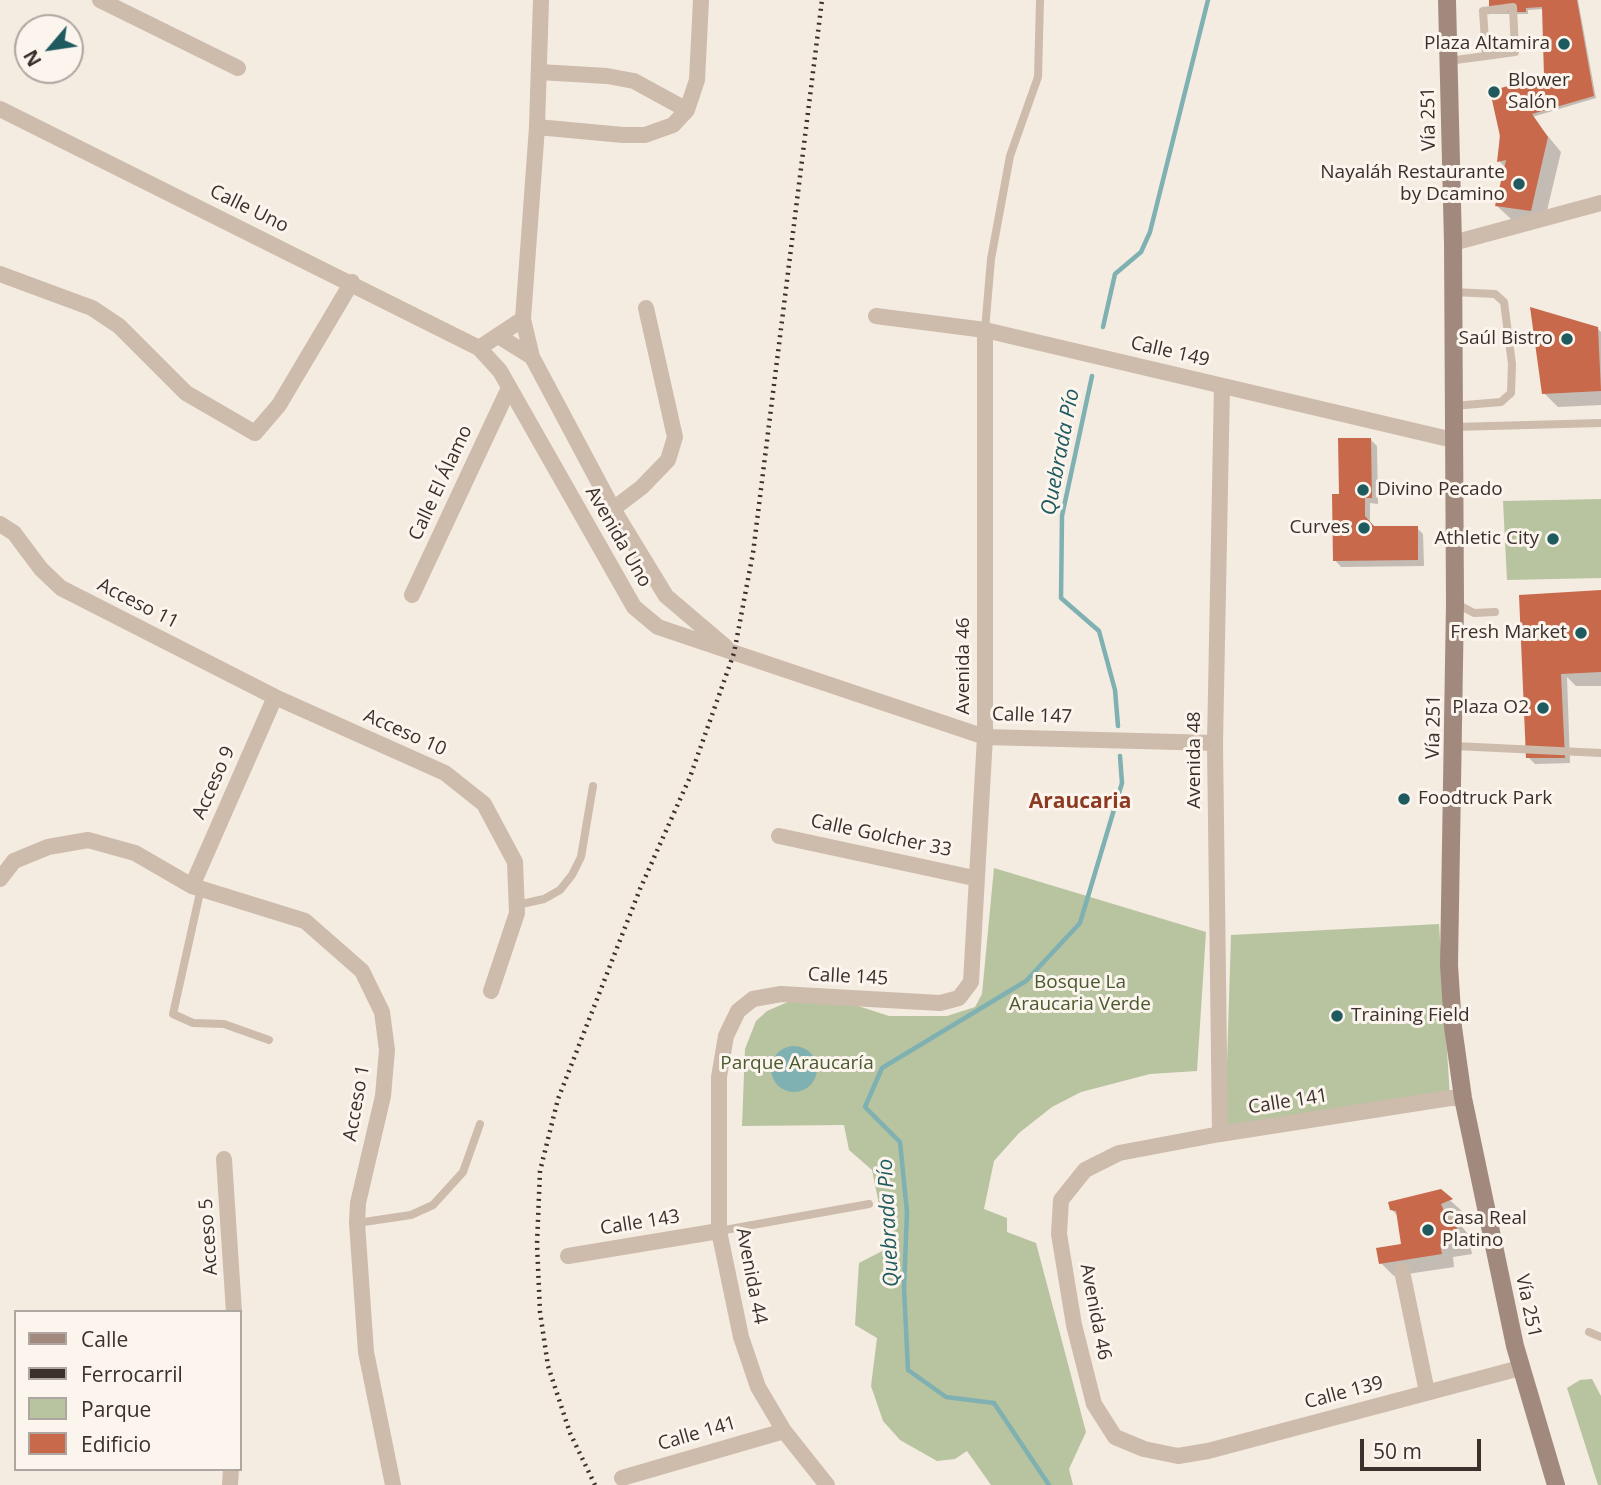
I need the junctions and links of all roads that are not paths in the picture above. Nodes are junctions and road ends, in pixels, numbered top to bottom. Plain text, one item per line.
1 (100, 0) edge
2 (541, 0) edge
3 (701, 0) edge
4 (1040, 0) edge
5 (1447, 0) edge
6 (1486, 56) junction
7 (1448, 61) junction
8 (238, 68) dead end
9 (538, 72) junction
10 (0, 109) edge
11 (687, 110) junction
12 (537, 127) junction
13 (1601, 203) edge
14 (1453, 243) junction
15 (0, 274) edge
16 (352, 282) junction
17 (1453, 292) junction
18 (646, 308) dead end
19 (876, 316) dead end
20 (523, 319) junction
21 (985, 330) junction
22 (498, 338) junction
23 (479, 348) junction
24 (532, 357) junction
25 (500, 371) junction
26 (1222, 386) junction
27 (509, 388) junction
28 (1453, 406) junction
29 (1601, 423) edge
30 (1453, 434) junction
31 (613, 509) junction
32 (0, 524) edge
33 (412, 594) dead end
34 (1455, 603) junction
35 (1495, 612) dead end
36 (734, 653) junction
37 (275, 697) junction
38 (985, 737) junction
39 (1215, 743) junction
40 (1455, 747) junction
41 (1601, 753) edge
42 (593, 786) dead end
43 (779, 836) dead end
44 (974, 878) junction
45 (0, 879) edge
46 (196, 887) junction
47 (517, 905) junction
48 (491, 991) dead end
49 (959, 998) joint
50 (738, 1011) joint
51 (269, 1040) dead end
52 (1463, 1098) junction
53 (480, 1124) dead end
54 (1220, 1134) junction
55 (1119, 1153) joint
56 (224, 1159) dead end
57 (869, 1204) dead end
58 (357, 1223) junction
59 (719, 1231) junction
60 (568, 1256) dead end
61 (1402, 1271) dead end
62 (234, 1310) edge
63 (1589, 1332) dead end
64 (1601, 1337) edge
65 (1520, 1368) junction
66 (1427, 1392) junction
67 (784, 1431) junction
68 (1178, 1455) joint
69 (622, 1478) dead end
70 (393, 1485) edge
71 (827, 1485) edge
72 (1556, 1485) edge

1 - 8 street
2 - 9 street, Avenida Uno
3 - 11 street
4 - 21 lane
5 - 7 main road, Vía 251
6 - 6 lane
6 - 7 lane
7 - 14 main road, Vía 251
9 - 11 street
9 - 12 street, Avenida Uno
10 - 16 street, Calle Uno
11 - 12 street
12 - 20 street, Avenida Uno
13 - 14 street
14 - 17 main road, Vía 251
15 - 16 street
16 - 23 street, Calle Uno
17 - 28 main road, Vía 251
17 - 28 lane
18 - 31 street
19 - 21 street, Calle 149
20 - 22 street
20 - 24 street, Avenida Uno
21 - 26 street, Calle 149
21 - 38 street, Avenida 46
22 - 23 street
22 - 24 street
22 - 25 street
23 - 25 street, Avenida Uno
24 - 31 street, Avenida Uno
25 - 27 street, Avenida Uno
26 - 30 street, Calle 149
26 - 39 street, Avenida 48
27 - 33 street, Calle El Álamo
27 - 36 street, Avenida Uno
28 - 30 main road, Vía 251
29 - 30 lane
30 - 34 main road, Vía 251
31 - 36 street, Avenida Uno
32 - 37 street, Acceso 11
34 - 35 lane
34 - 40 main road, Vía 251
36 - 38 street, Calle 147
37 - 46 street, Acceso 9
37 - 47 street, Acceso 10
38 - 39 street, Calle 147
38 - 44 street, Avenida 46
39 - 54 street, Avenida 48
40 - 41 lane
40 - 52 main road, Vía 251
42 - 47 lane
43 - 44 street, Calle Golcher 33
44 - 49 street, Avenida 46
45 - 46 street, Acceso 1
46 - 51 lane
46 - 58 street, Acceso 1
47 - 48 street, Acceso 10
49 - 50 street, Calle 145
50 - 59 street, Avenida 44
52 - 54 street, Calle 141
52 - 65 main road, Vía 251
53 - 58 lane
54 - 55 street, Calle 141
55 - 68 street, Avenida 46
56 - 62 street, Acceso 5
57 - 59 lane
58 - 70 street, Acceso 1
59 - 60 street, Calle 143
59 - 67 street, Avenida 44
61 - 66 street
63 - 64 lane
65 - 66 street, Calle 139
65 - 72 main road, Vía 251
66 - 68 street, Calle 139
67 - 69 street, Calle 141
67 - 71 street, Avenida 44

